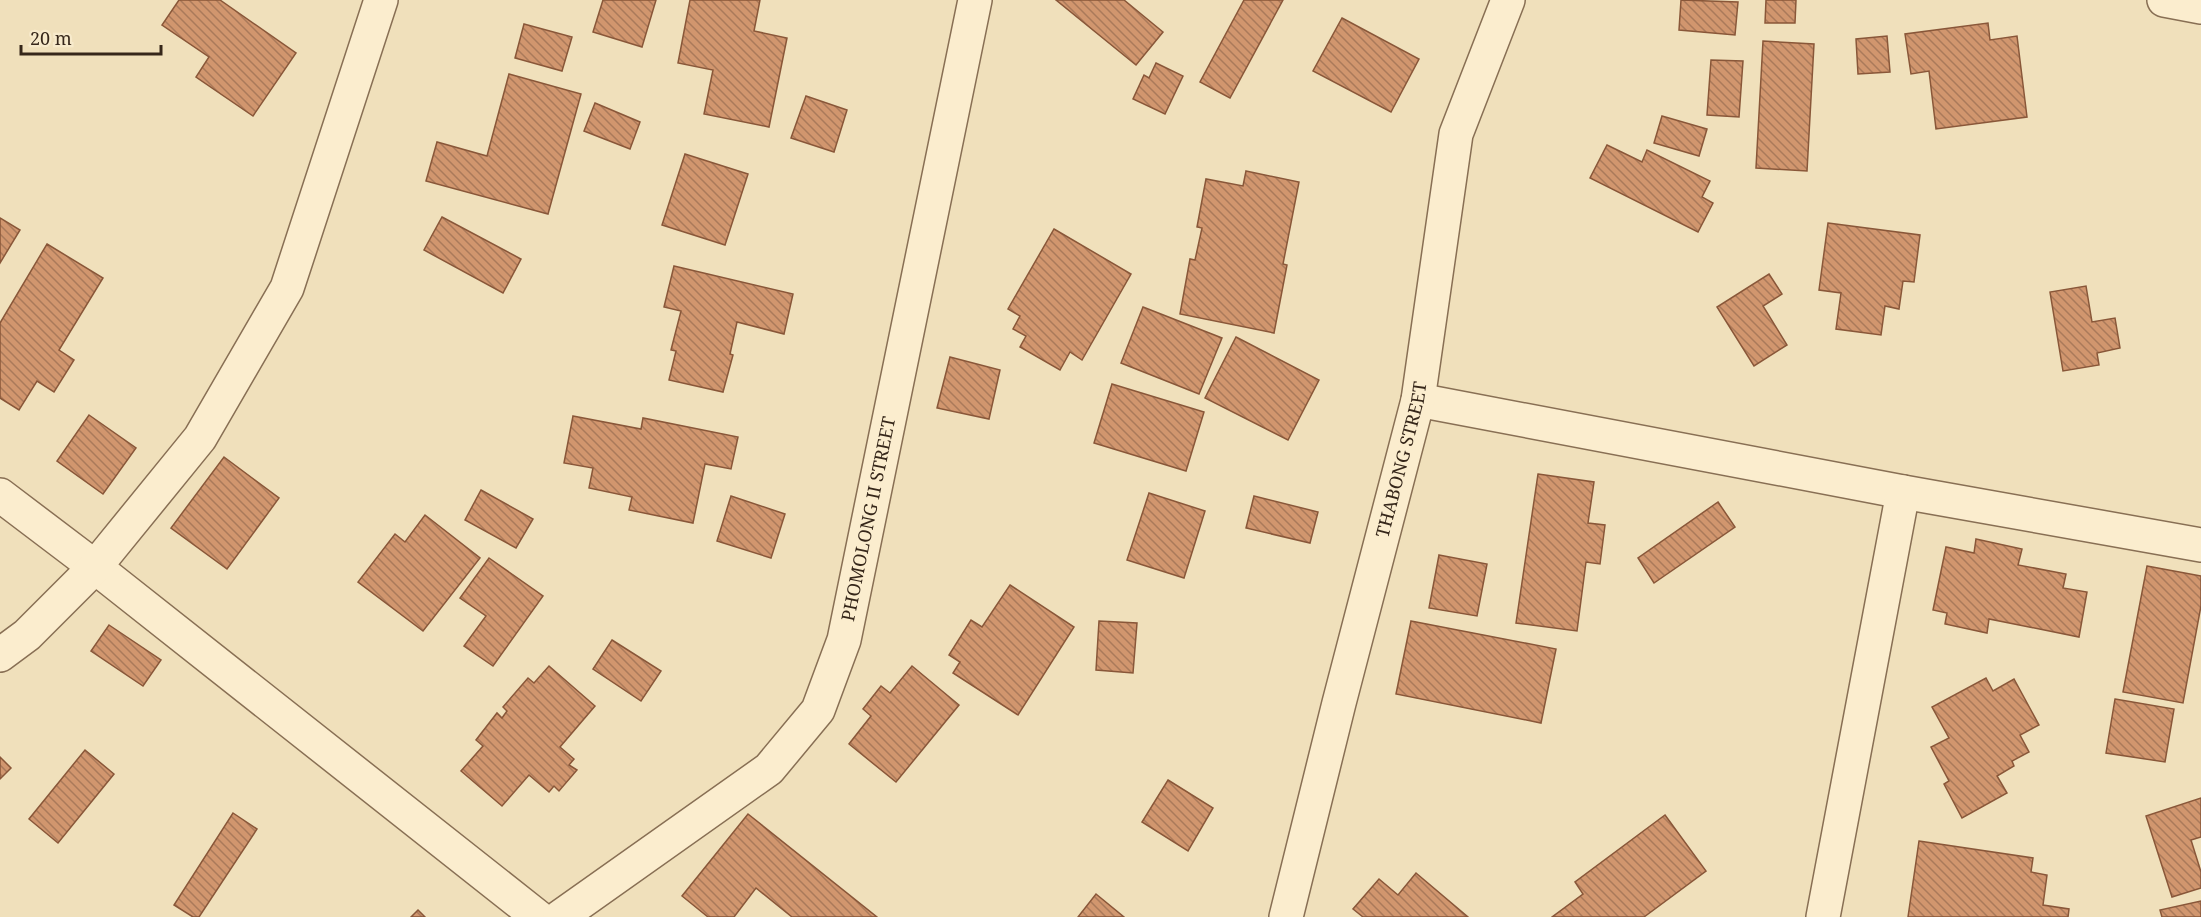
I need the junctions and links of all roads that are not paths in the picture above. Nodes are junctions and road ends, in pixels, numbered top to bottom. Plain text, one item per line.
1 (381, 0) edge
2 (975, 0) edge
3 (1508, 0) edge
4 (2164, 0) edge
5 (2201, 7) edge
6 (1418, 400) junction
7 (1902, 492) junction
8 (0, 495) edge
9 (2201, 545) edge
10 (95, 567) junction
11 (0, 655) edge
12 (538, 917) edge
13 (560, 917) edge
14 (1286, 917) edge
15 (1823, 917) edge

1 - 10 street
2 - 13 street, PHOMOLONG II STREET
3 - 6 street, THABONG STREET
4 - 5 street
6 - 7 street
6 - 14 street, THABONG STREET
7 - 9 street
7 - 15 street
8 - 10 street
10 - 11 street
10 - 12 street

